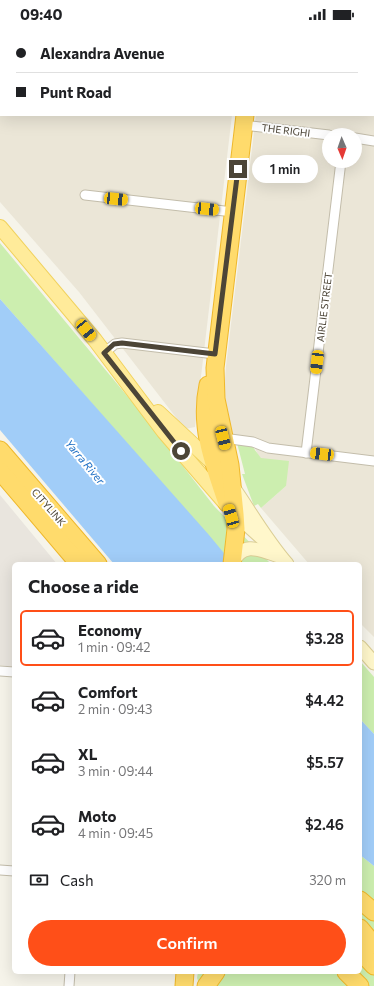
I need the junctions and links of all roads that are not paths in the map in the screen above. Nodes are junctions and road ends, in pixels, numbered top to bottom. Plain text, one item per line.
1 (244, 120) edge
2 (322, 134) edge
3 (362, 139) edge
4 (374, 141) edge
5 (340, 168) edge
6 (85, 195) dead end
7 (233, 212) junction
8 (0, 227) edge
9 (104, 353) junction
10 (215, 354) junction
11 (129, 384) junction
12 (223, 438) junction
13 (0, 451) edge
14 (306, 453) junction
15 (374, 461) edge
16 (214, 464) junction
17 (0, 471) edge
18 (0, 485) edge
19 (233, 487) junction
20 (232, 510) junction
21 (270, 544) junction
22 (234, 553) edge
23 (284, 560) edge
24 (65, 562) edge
25 (77, 562) edge
26 (96, 562) edge
27 (362, 649) edge
28 (373, 660) edge
29 (0, 671) edge
30 (12, 672) edge
31 (0, 870) edge
32 (12, 871) edge
33 (362, 902) edge
34 (374, 912) edge
35 (362, 930) edge
36 (374, 945) edge
37 (362, 953) edge
38 (374, 966) edge
39 (70, 974) edge
40 (215, 974) edge
41 (348, 974) edge
42 (69, 986) edge
43 (206, 986) edge
44 (360, 986) edge

1 - 2 street, THE RIGHI
1 - 7 highway
3 - 4 street
5 - 14 street, AIRLIE STREET
6 - 7 street
7 - 10 highway
8 - 9 main road
9 - 10 street
9 - 11 main road
10 - 12 highway
10 - 16 highway
11 - 16 main road
11 - 20 main road
12 - 14 street
12 - 19 highway
13 - 26 highway, CITYLINK
14 - 15 street
16 - 19 highway
16 - 20 highway
17 - 25 highway
18 - 24 highway
19 - 20 highway
19 - 21 street
20 - 21 street
20 - 22 highway
21 - 23 street
22 - 23 street
27 - 28 street
29 - 30 street
31 - 32 street
33 - 34 highway
35 - 36 highway
37 - 38 highway
39 - 42 street
40 - 43 highway
41 - 44 highway

